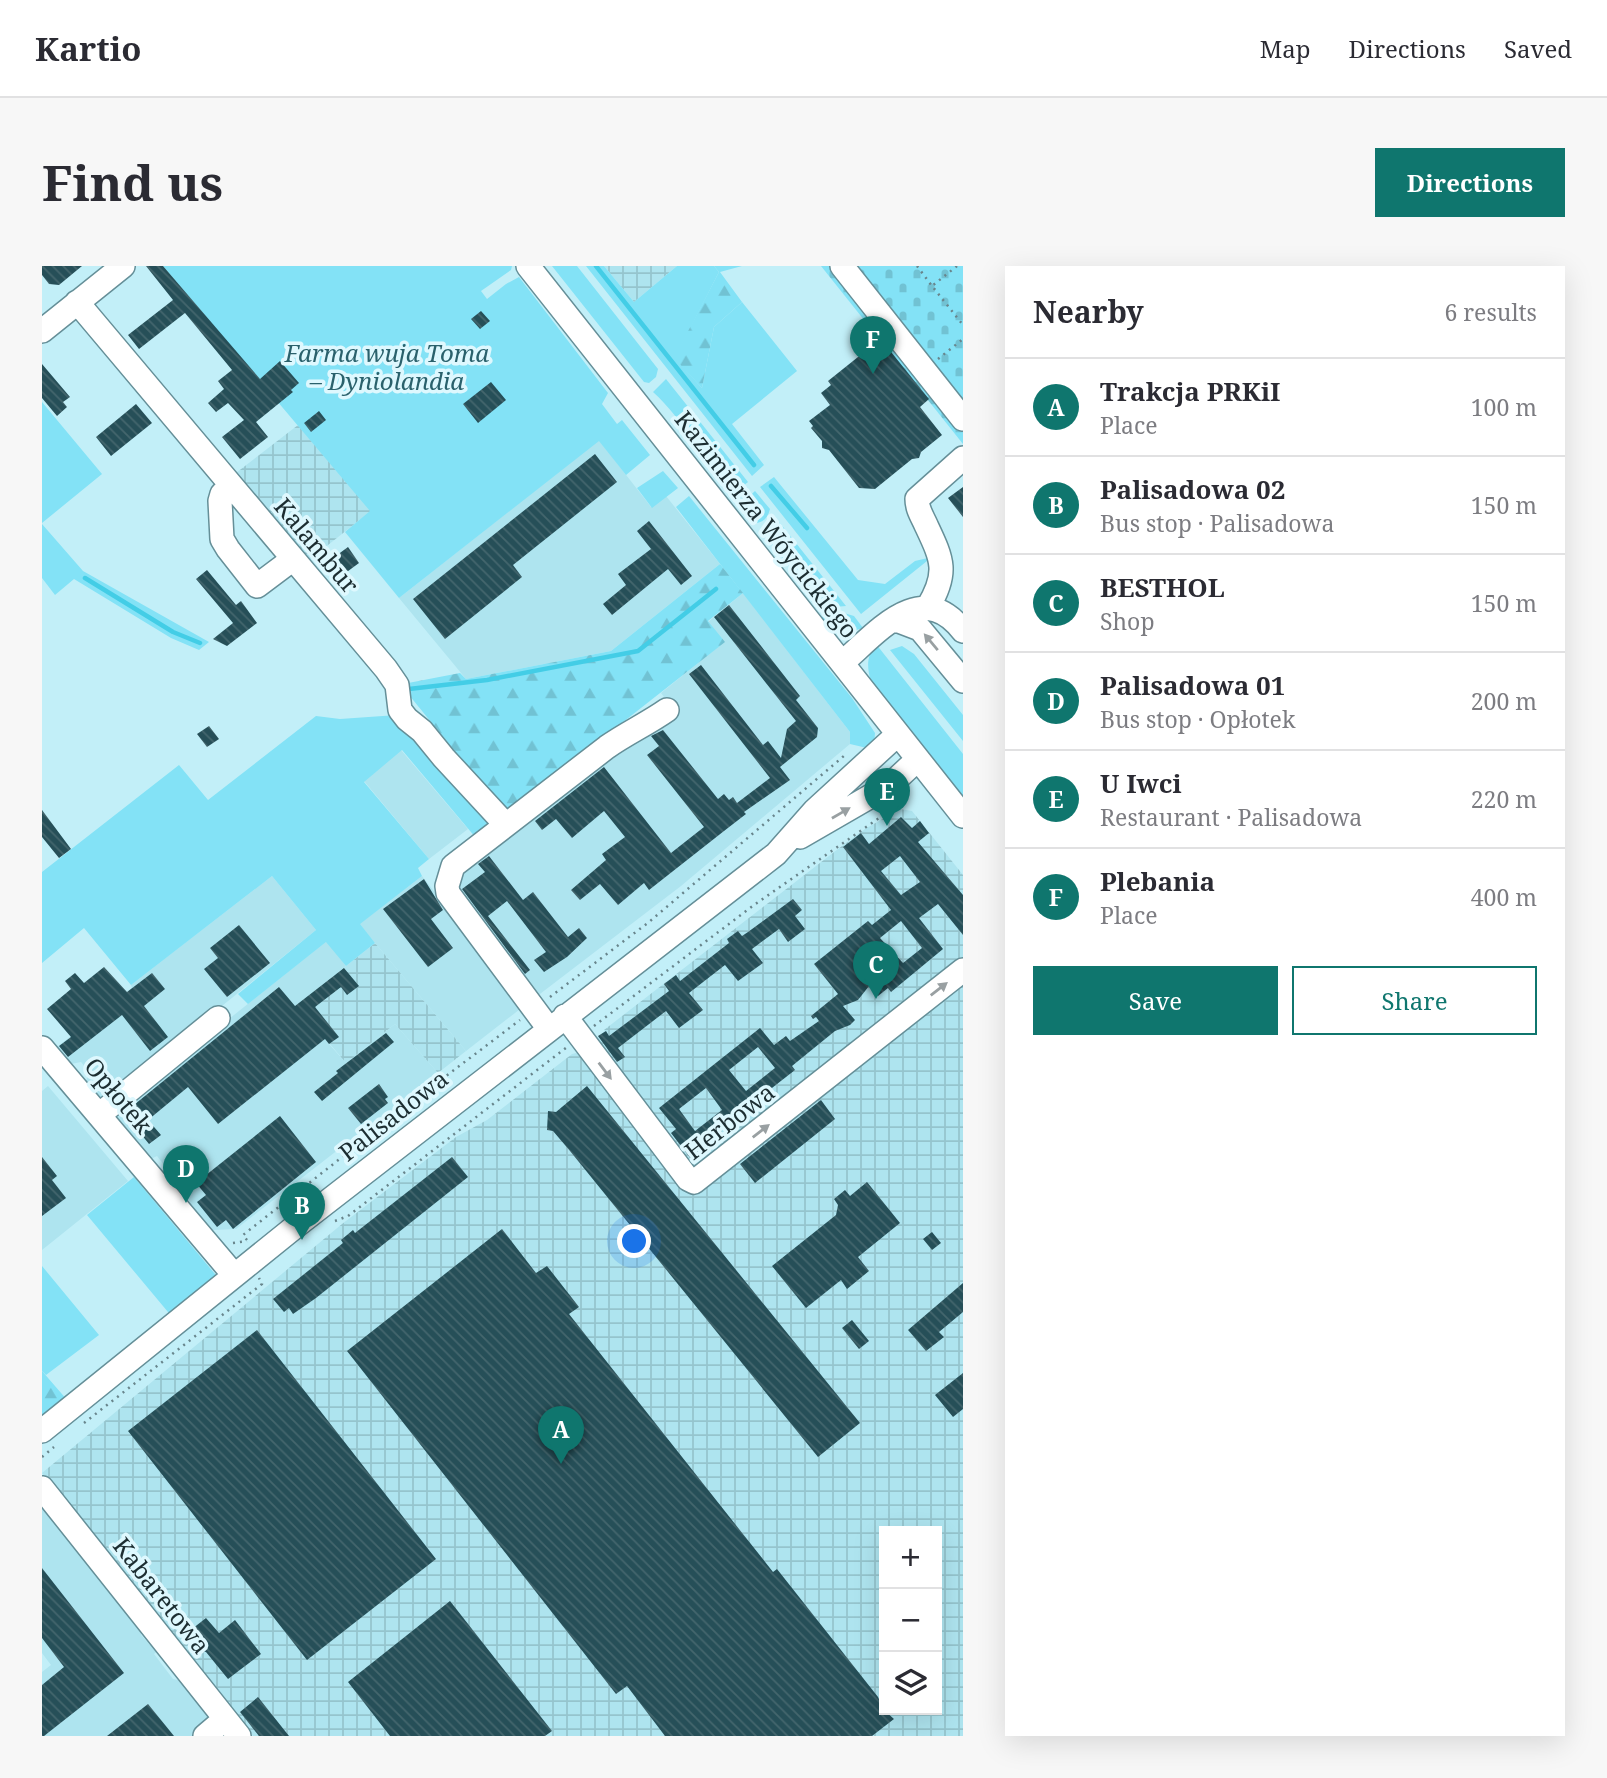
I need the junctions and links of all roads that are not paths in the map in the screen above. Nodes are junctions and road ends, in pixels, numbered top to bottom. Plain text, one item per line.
1 (122, 266) edge
2 (528, 266) edge
3 (842, 266) edge
4 (77, 302) junction
5 (42, 331) edge
6 (963, 419) edge
7 (963, 458) edge
8 (231, 486) junction
9 (293, 559) junction
10 (928, 607) junction
11 (891, 621) junction
12 (963, 631) edge
13 (842, 663) junction
14 (963, 681) edge
15 (667, 710) dead end
16 (898, 734) junction
17 (918, 759) junction
18 (963, 816) edge
19 (506, 825) junction
20 (783, 848) junction
21 (963, 970) edge
22 (218, 1018) dead end
23 (557, 1022) junction
24 (42, 1048) edge
25 (99, 1115) junction
26 (234, 1275) junction
27 (52, 1436) edge
28 (42, 1488) edge
29 (232, 1728) edge
30 (205, 1736) edge

1 - 4 street
2 - 13 street, Kazimierza Wóycickiego
3 - 6 street
4 - 5 street
4 - 8 street, Kalambur
7 - 10 street
8 - 9 street, Kalambur
8 - 9 street
9 - 19 street, Kalambur
10 - 11 street
10 - 12 street
11 - 13 street
14 -> 11 street
13 - 16 street, Kazimierza Wóycickiego
15 - 19 street, Herbowa
16 - 17 street, Kazimierza Wóycickiego
16 - 20 street, Palisadowa
17 - 18 street, Kazimierza Wóycickiego
20 -> 17 street, Palisadowa
19 - 23 street, Herbowa
20 - 23 street, Palisadowa
23 -> 21 street, Herbowa
22 - 25 street
23 - 26 street, Palisadowa
24 - 25 street, Opłotek
25 - 26 street, Opłotek
26 - 27 street, Palisadowa
28 - 29 street, Kabaretowa
29 - 30 street

